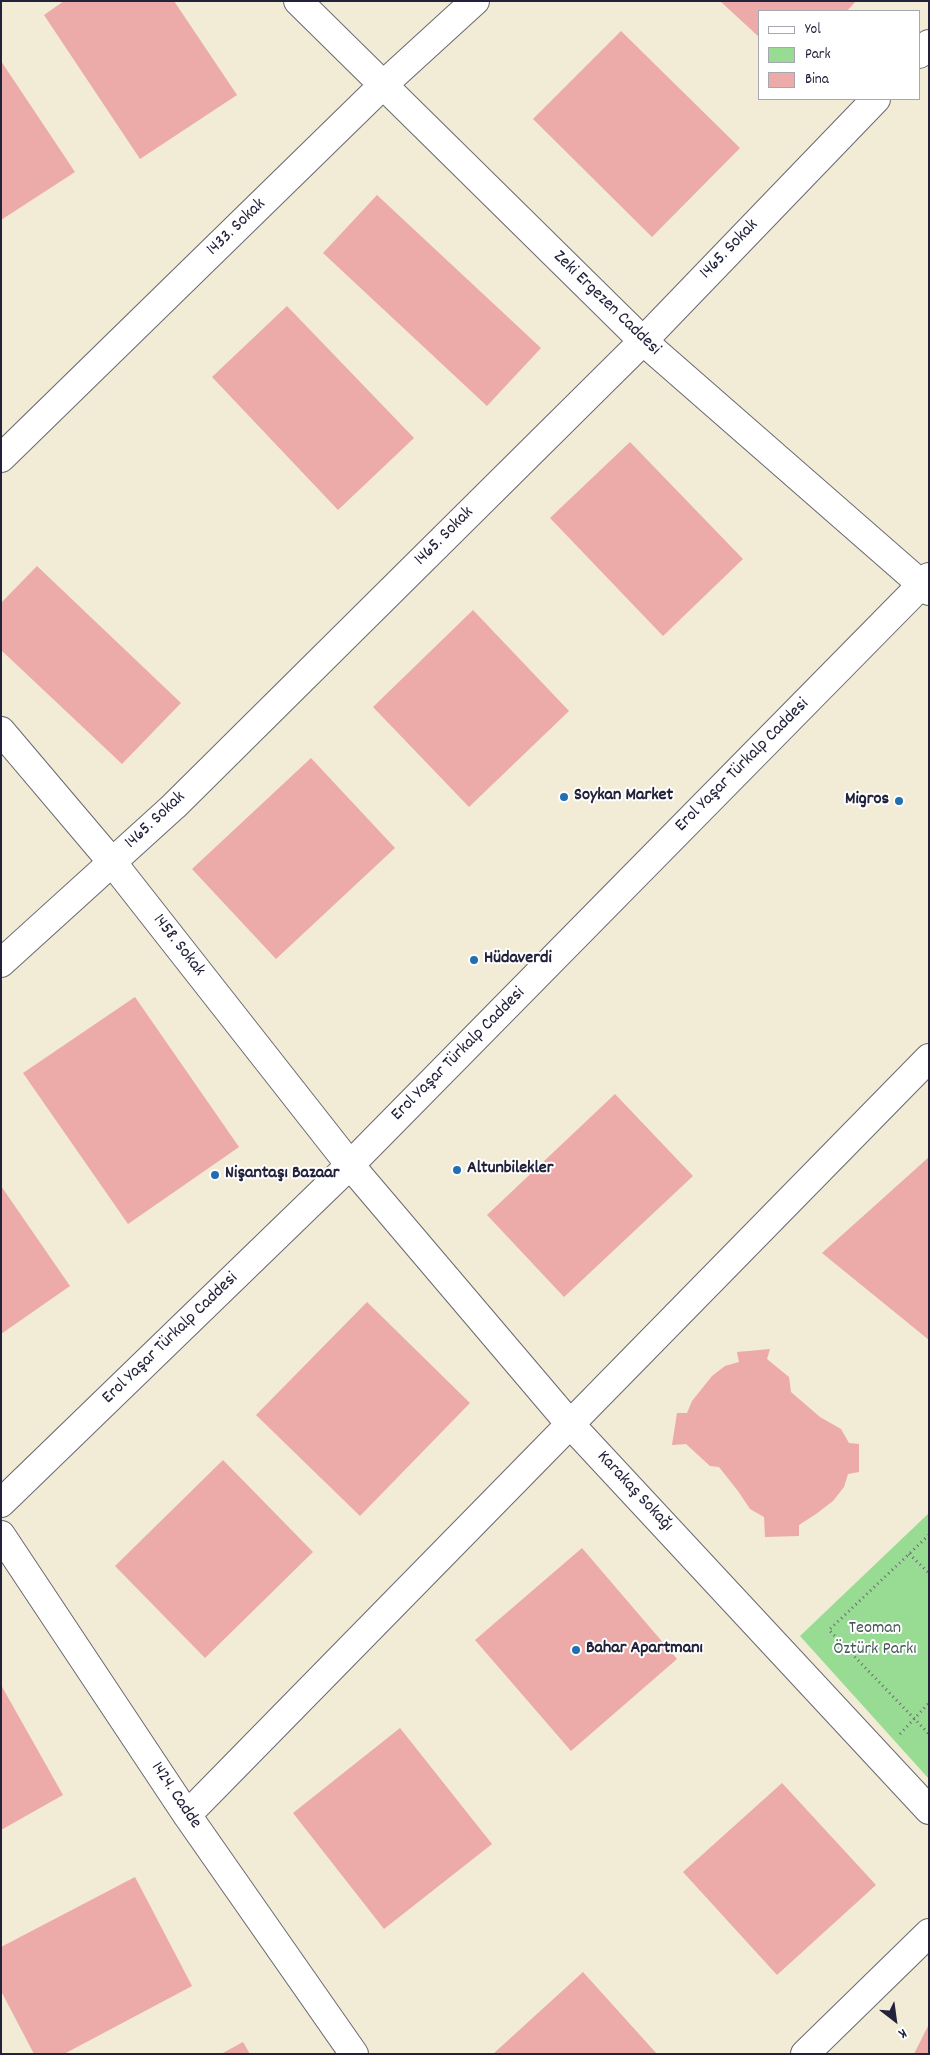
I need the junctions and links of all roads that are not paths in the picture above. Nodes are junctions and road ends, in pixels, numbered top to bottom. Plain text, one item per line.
1 (298, 1) edge
2 (475, 1) edge
3 (929, 44) edge
4 (920, 53) edge
5 (383, 85) junction
6 (875, 100) edge
7 (642, 341) junction
8 (1, 458) edge
9 (926, 585) edge
10 (1, 732) edge
11 (112, 862) junction
12 (1, 963) edge
13 (929, 1058) edge
14 (350, 1165) junction
15 (570, 1424) junction
16 (1, 1503) edge
17 (1, 1535) edge
18 (929, 1810) edge
19 (187, 1815) junction
20 (929, 1933) edge
21 (354, 2054) edge
22 (805, 2054) edge

1 - 5 street, Zeki Ergezen Caddesi
2 - 5 street, 1433. Sokak
3 - 4 street
5 - 7 street, Zeki Ergezen Caddesi
5 - 8 street, 1433. Sokak
6 - 7 street, 1465. Sokak
7 - 9 street, Zeki Ergezen Caddesi
7 - 11 street, 1465. Sokak
9 - 14 street, Erol Yaşar Türkalp Caddesi
10 - 11 street, 1458. Sokak
11 - 12 street, 1465. Sokak
11 - 14 street, 1458. Sokak
13 - 15 street
14 - 15 street, Karakaş Sokağı
14 - 16 street, Erol Yaşar Türkalp Caddesi
15 - 18 street, Karakaş Sokağı
15 - 19 street
17 - 19 street, 1424. Cadde
19 - 21 street, 1424. Cadde
20 - 22 street

